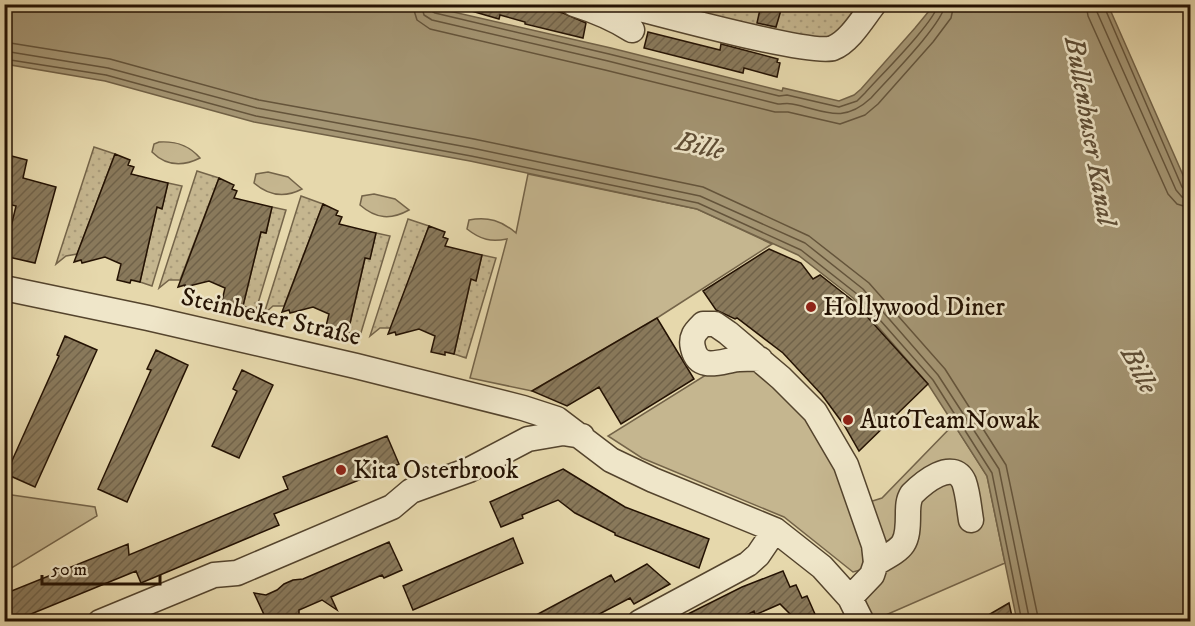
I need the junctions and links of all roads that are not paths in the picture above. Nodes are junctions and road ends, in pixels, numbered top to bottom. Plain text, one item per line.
1 (574, 4) edge
2 (621, 4) edge
3 (874, 4) edge
4 (632, 30) dead end
5 (4, 288) edge
6 (760, 359) dead end
7 (523, 408) junction
8 (582, 436) junction
9 (528, 439) junction
10 (971, 520) dead end
11 (775, 530) junction
12 (876, 563) junction
13 (850, 598) junction
14 (100, 621) edge
15 (640, 621) edge
16 (862, 621) edge

1 - 4 street
2 - 3 street
5 - 7 street, Steinbeker Straße
6 - 12 street
7 - 8 street, Steinbeker Straße
7 - 9 street
8 - 9 street
8 - 11 street, Steinbeker Straße
9 - 14 street
10 - 12 street
11 - 13 street, Steinbeker Straße
11 - 15 street
12 - 13 street
13 - 16 street, Steinbeker Straße

